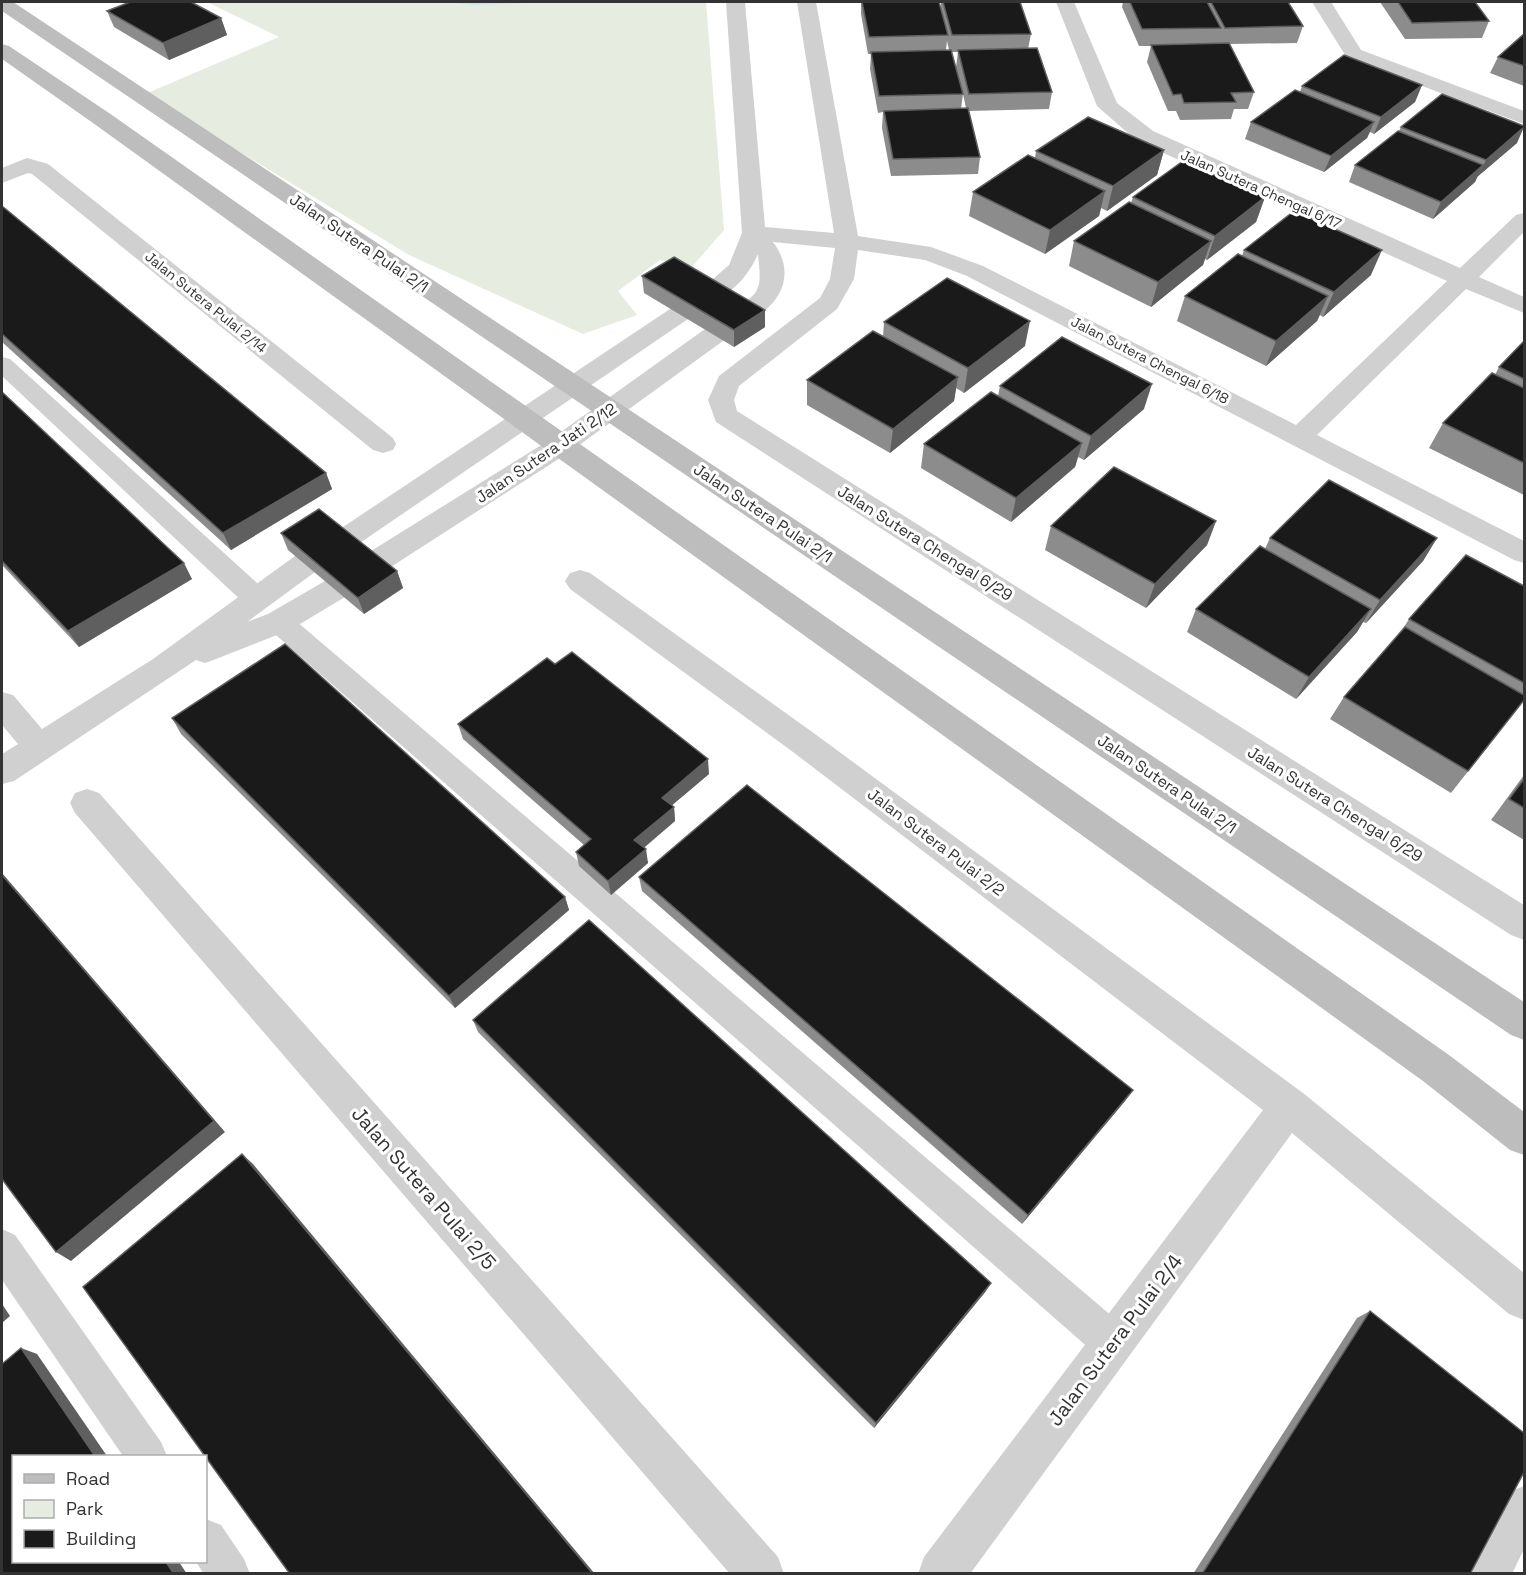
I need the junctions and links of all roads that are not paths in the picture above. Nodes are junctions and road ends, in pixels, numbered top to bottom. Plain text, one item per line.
1 (735, 2) edge
2 (807, 2) edge
3 (1065, 2) edge
4 (1322, 2) edge
5 (2, 3) edge
6 (2, 50) edge
7 (1524, 118) edge
8 (2, 176) edge
9 (1524, 220) edge
10 (754, 232) junction
11 (847, 240) junction
12 (1462, 279) junction
13 (709, 293) edge
14 (1524, 306) edge
15 (679, 314) edge
16 (744, 314) edge
17 (714, 335) edge
18 (2, 364) edge
19 (572, 386) junction
20 (610, 411) junction
21 (523, 418) junction
22 (1300, 436) junction
23 (382, 444) dead end
24 (561, 445) junction
25 (344, 540) edge
26 (1524, 553) edge
27 (305, 564) edge
28 (373, 564) edge
29 (580, 580) dead end
30 (335, 589) edge
31 (256, 598) junction
32 (279, 622) junction
33 (164, 667) junction
34 (2, 704) edge
35 (39, 747) junction
36 (2, 771) edge
37 (87, 803) dead end
38 (1524, 924) edge
39 (1524, 1023) edge
40 (1289, 1106) junction
41 (1524, 1136) edge
42 (2, 1248) edge
43 (1524, 1299) edge
44 (1113, 1343) junction
45 (146, 1455) edge
46 (1524, 1507) edge
47 (207, 1541) edge
48 (229, 1574) edge
49 (761, 1574) edge
50 (941, 1574) edge
51 (1489, 1574) edge

1 - 10 street
2 - 11 street, Jalan Sutera Chengal 6/29
3 - 12 street, Jalan Sutera Chengal 6/17
4 - 7 street
5 - 19 main road, Jalan Sutera Pulai 2/1
6 - 21 main road
8 - 23 street, Jalan Sutera Pulai 2/14
9 - 12 street
10 - 11 street, Jalan Sutera Chengal 6/18
10 - 13 street
10 - 16 street
11 - 22 street, Jalan Sutera Chengal 6/18
11 - 38 street, Jalan Sutera Chengal 6/29
12 - 14 street, Jalan Sutera Chengal 6/17
12 - 22 street
15 - 19 street
17 - 20 street, Jalan Sutera Jati 2/12
18 - 31 lane
19 - 20 main road, Jalan Sutera Pulai 2/1
19 - 21 street
20 - 24 street, Jalan Sutera Jati 2/12
20 - 39 main road, Jalan Sutera Pulai 2/1
21 - 24 main road
21 - 25 street
22 - 26 street, Jalan Sutera Chengal 6/18
24 - 28 street, Jalan Sutera Jati 2/12
24 - 41 main road
27 - 31 street
29 - 40 street, Jalan Sutera Pulai 2/2
30 - 32 street
31 - 33 street
32 - 33 street
32 - 44 lane
33 - 35 street
34 - 35 street
35 - 36 street
37 - 49 street, Jalan Sutera Pulai 2/5
40 - 43 street, Jalan Sutera Pulai 2/2
40 - 44 street, Jalan Sutera Pulai 2/4
42 - 45 lane
44 - 50 street, Jalan Sutera Pulai 2/4
46 - 51 lane
47 - 48 lane

